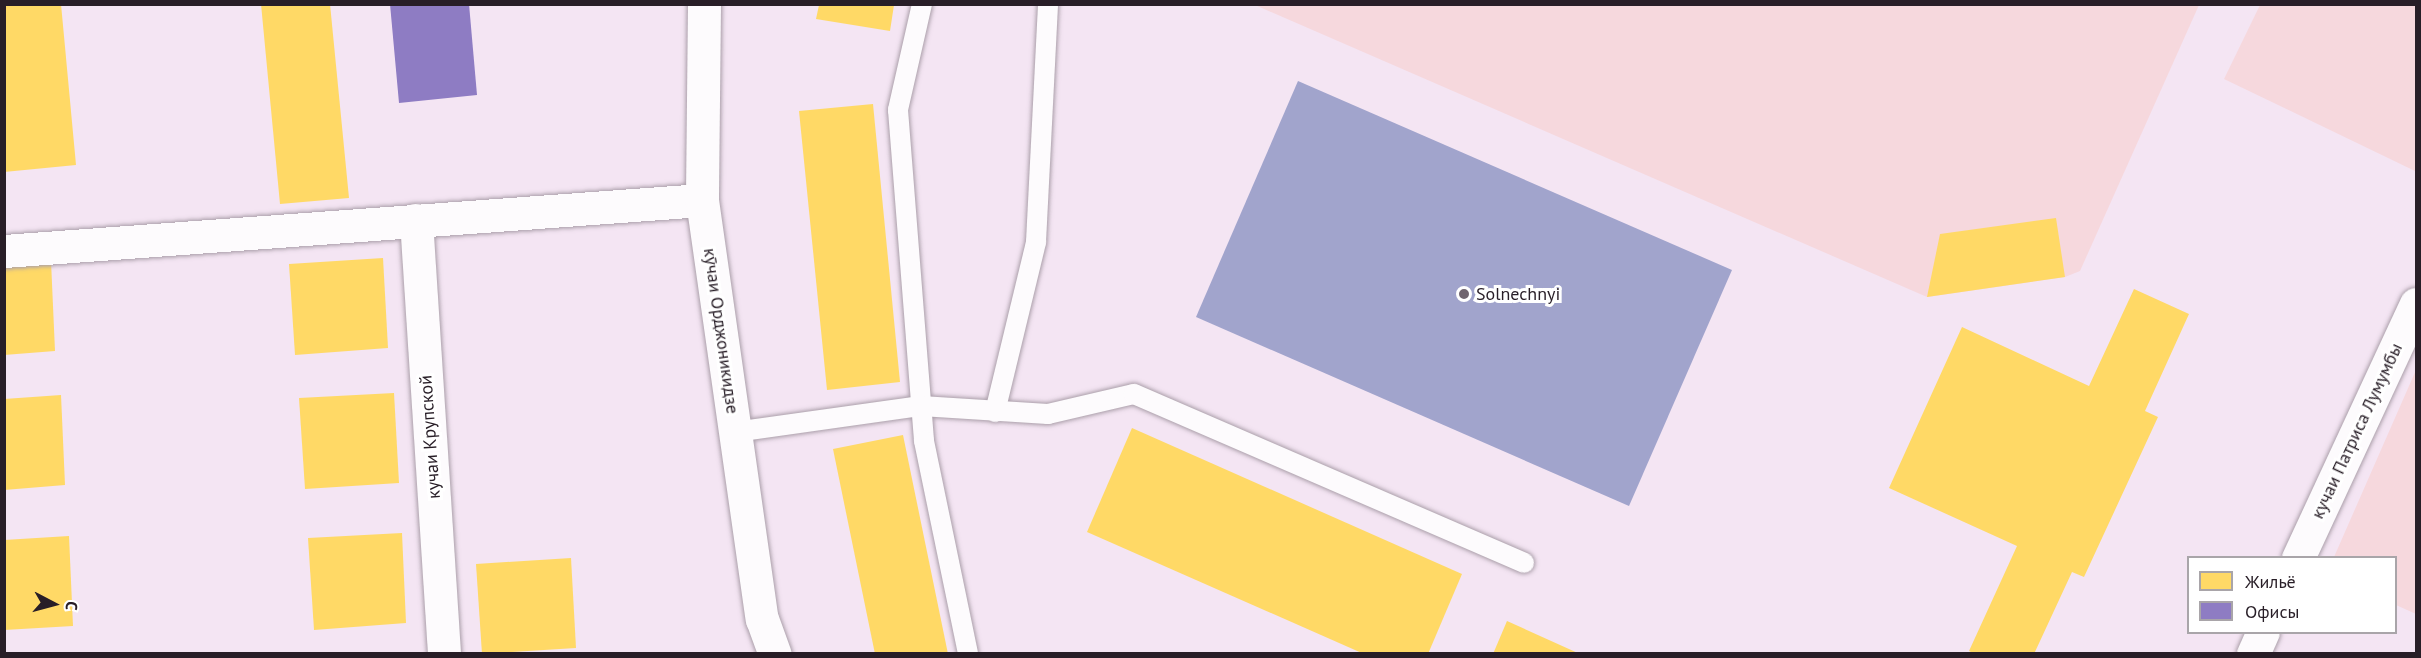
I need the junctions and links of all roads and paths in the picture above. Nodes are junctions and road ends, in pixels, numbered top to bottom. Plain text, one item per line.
1 (704, 4) edge
2 (922, 4) edge
3 (1048, 4) edge
4 (702, 200) junction
5 (416, 220) junction
6 (4, 251) edge
7 (2416, 304) edge
8 (921, 406) junction
9 (995, 412) junction
10 (735, 432) junction
11 (2299, 556) edge
12 (1524, 562) dead end
13 (2263, 634) edge
14 (444, 654) edge
15 (775, 654) edge
16 (968, 654) edge
17 (2253, 654) edge

1 - 4 street, кӯчаи Орджоникидзе
2 - 8 lane
3 - 9 lane
4 - 5 street
4 - 10 street, кӯчаи Орджоникидзе
5 - 6 street
5 - 14 street, кучаи Крупской
7 - 11 street, кучаи Патриса Лумумбы
8 - 9 lane
8 - 10 lane
8 - 16 lane
9 - 12 lane
10 - 15 street, кӯчаи Орджоникидзе
13 - 17 street

